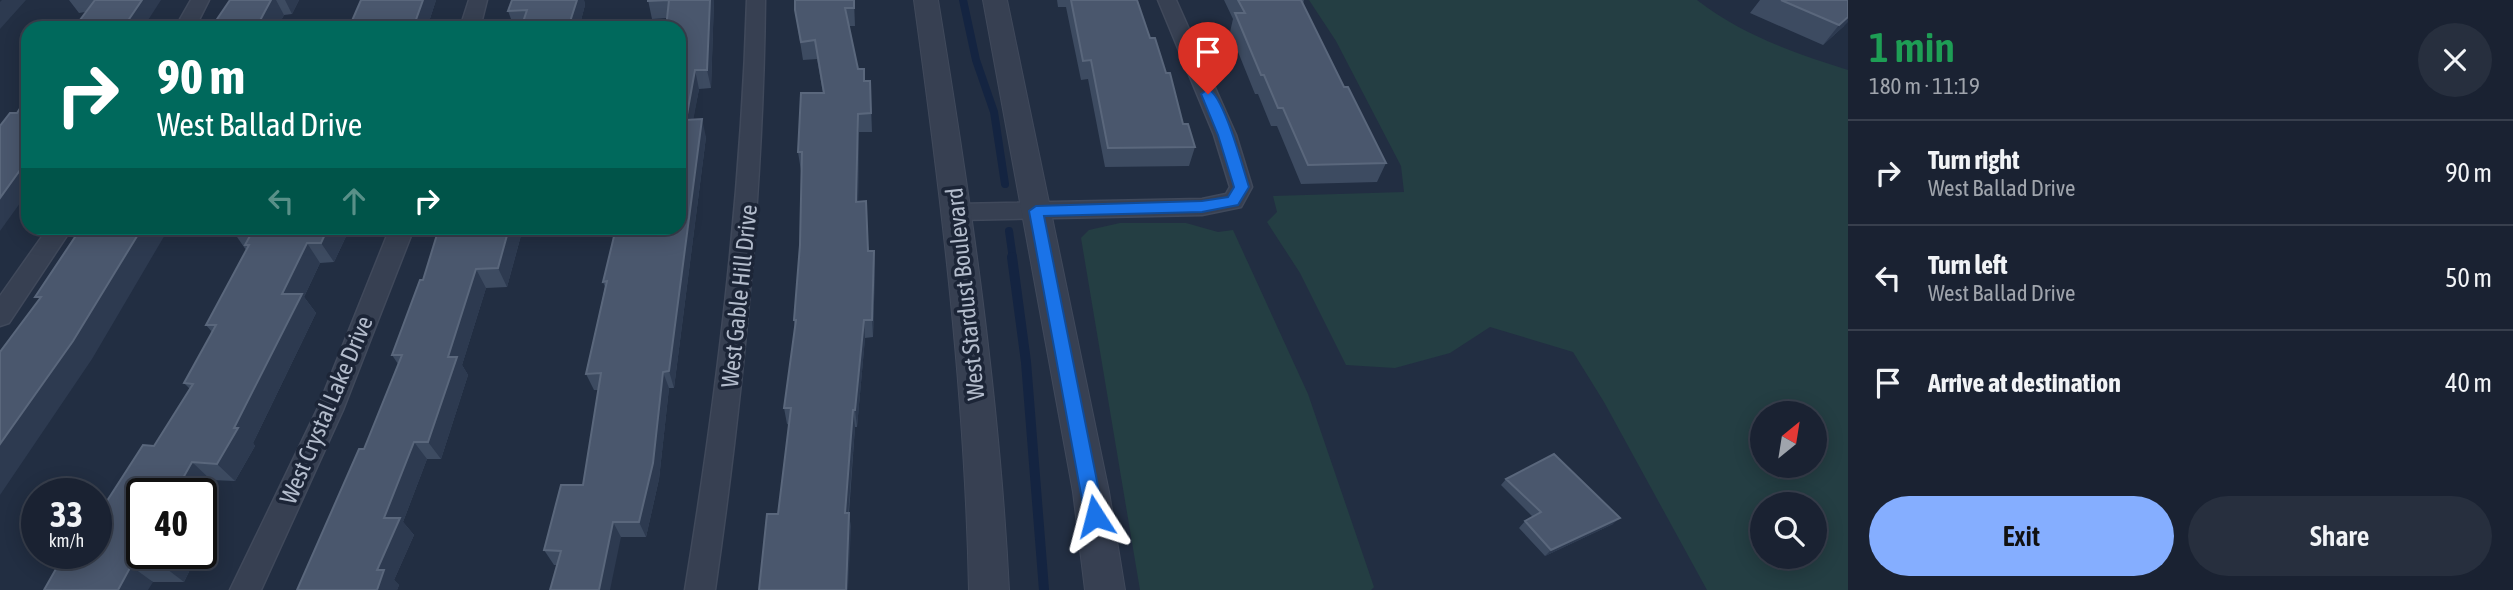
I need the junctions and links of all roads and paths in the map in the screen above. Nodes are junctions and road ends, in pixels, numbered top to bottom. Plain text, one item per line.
1 (200, 0) edge
2 (478, 0) edge
3 (756, 0) edge
4 (926, 0) edge
5 (995, 0) edge
6 (1167, 0) edge
7 (189, 21) edge
8 (472, 21) edge
9 (1036, 211) junction
10 (958, 212) junction
11 (55, 235) edge
12 (399, 235) edge
13 (0, 316) edge
14 (245, 590) edge
15 (701, 590) edge
16 (989, 590) edge
17 (1105, 590) edge

1 - 7 street
2 - 8 street
3 - 15 street, West Gable Hill Drive
4 - 10 street, West Stardust Boulevard
5 - 9 street
6 - 9 street
9 - 10 street
9 - 17 street
10 - 16 street, West Stardust Boulevard
11 - 13 street
12 - 14 street, West Crystal Lake Drive

